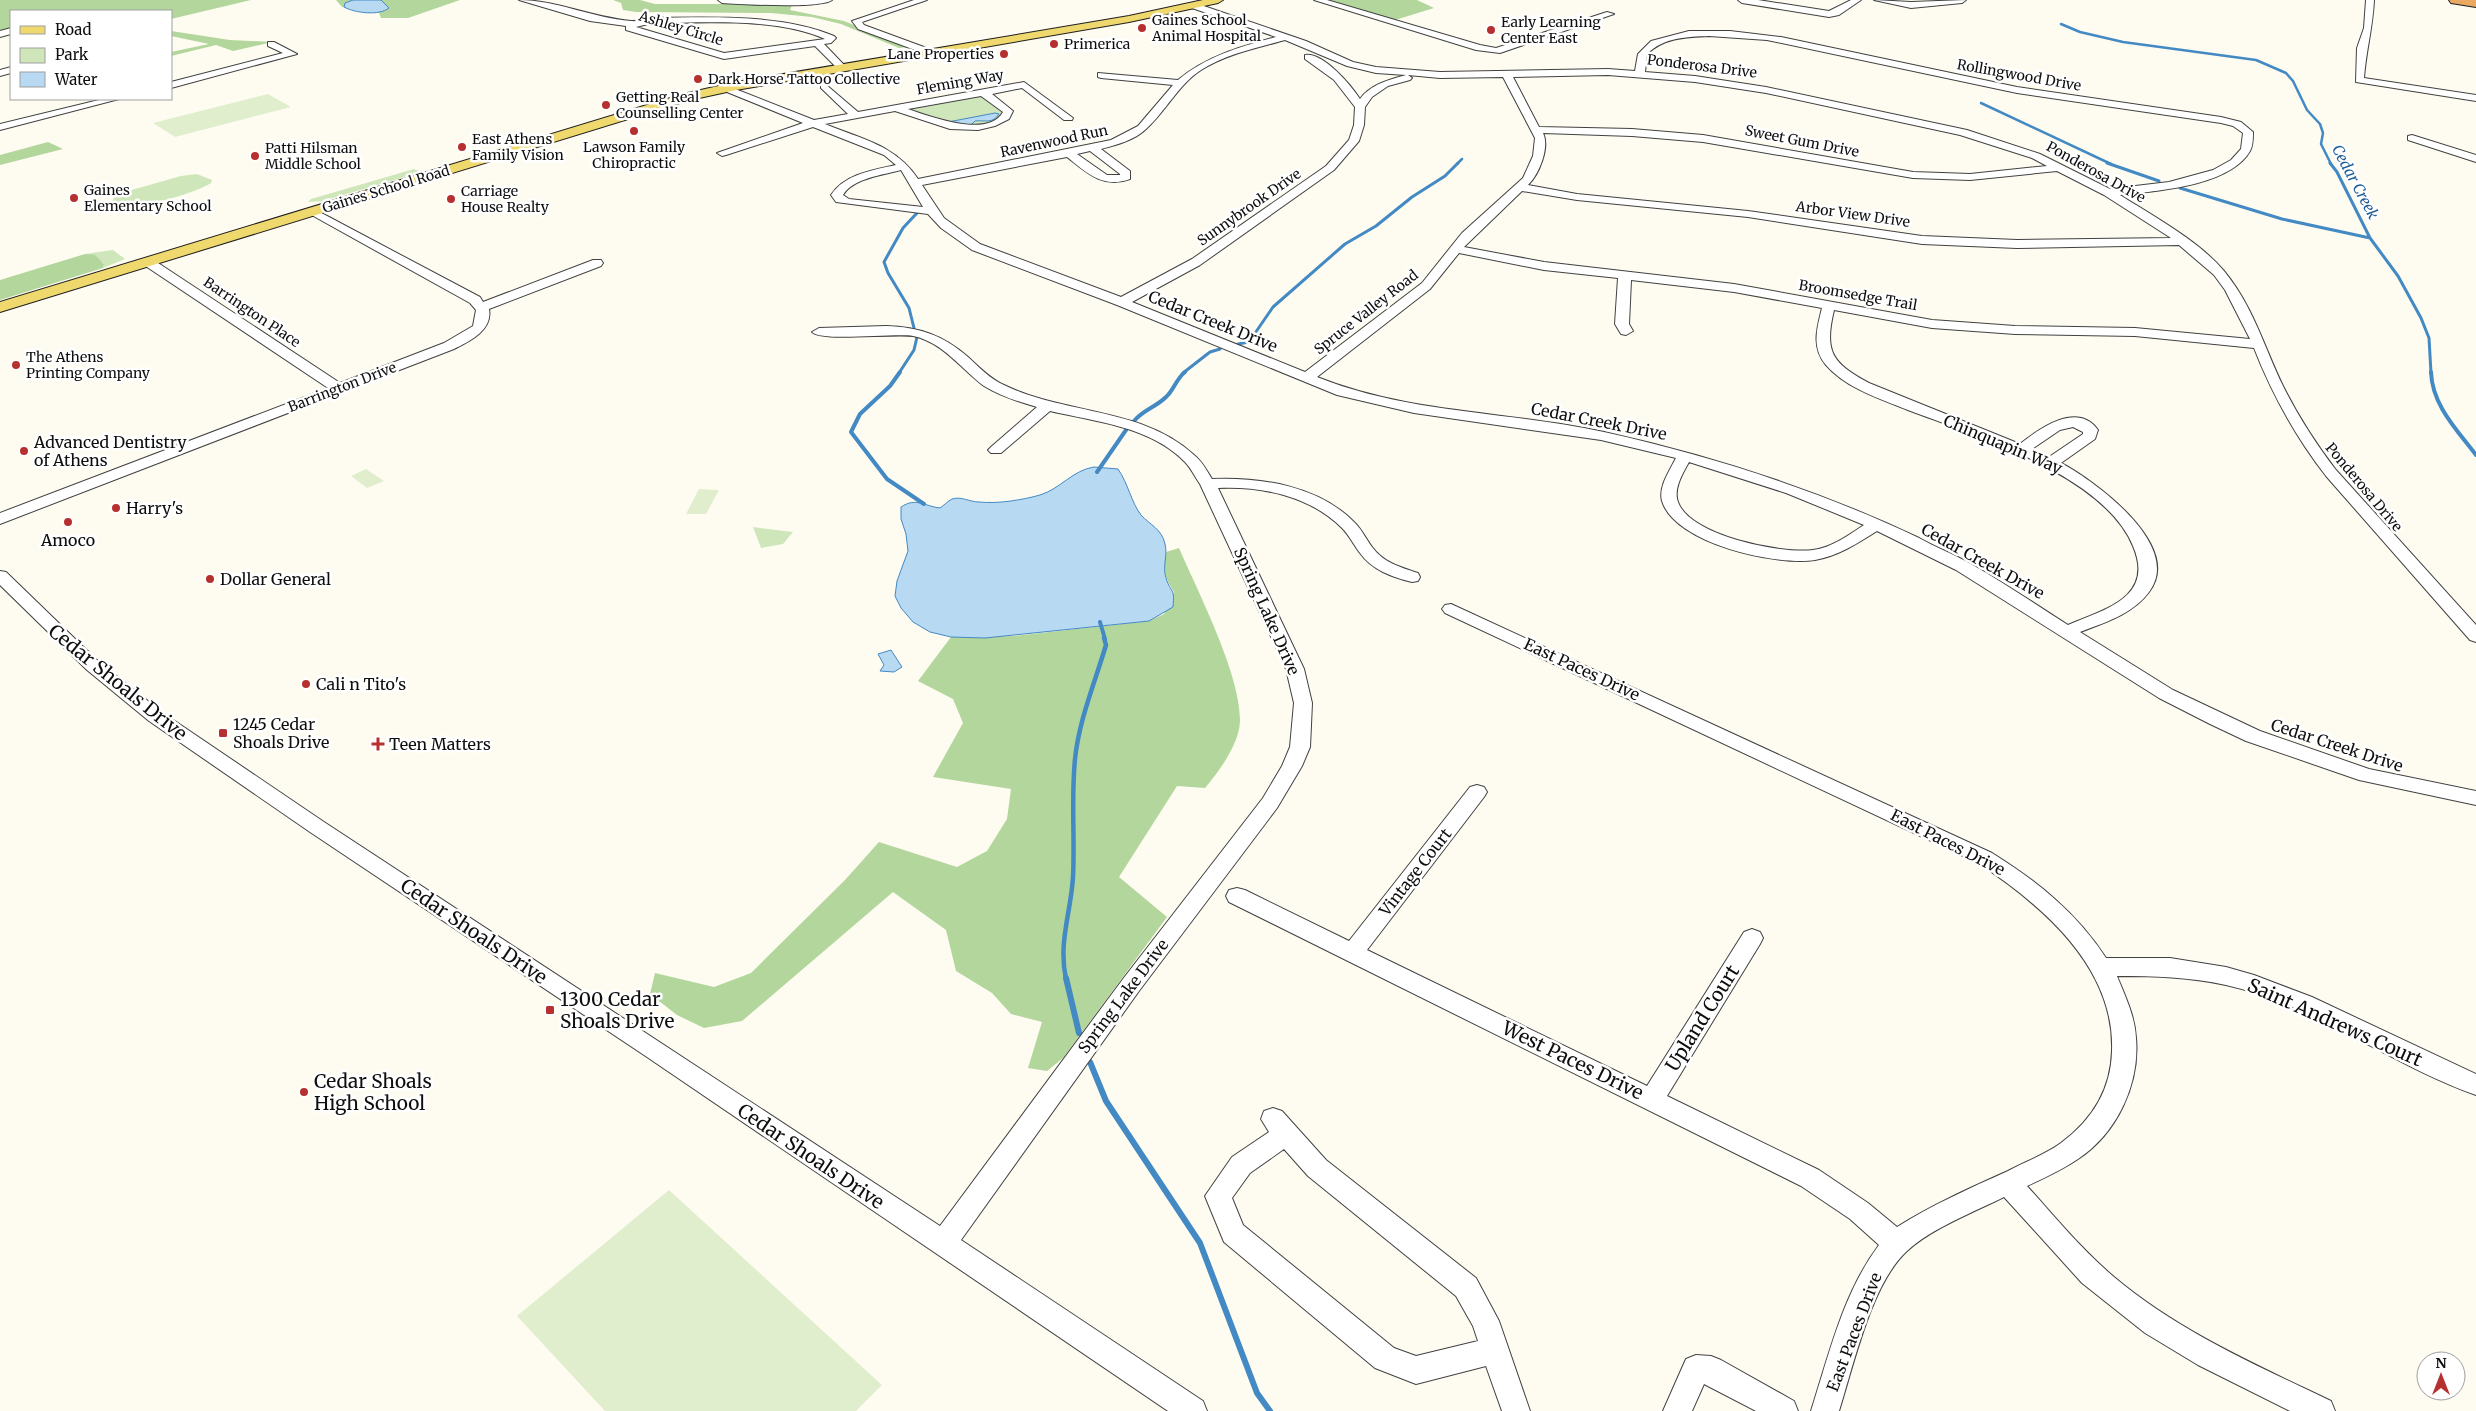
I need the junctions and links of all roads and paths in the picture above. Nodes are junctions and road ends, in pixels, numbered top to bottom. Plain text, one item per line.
1 (523, 0) edge
2 (722, 0) edge
3 (828, 0) edge
4 (887, 0) edge
5 (923, 0) edge
6 (1218, 0) edge
7 (1318, 0) edge
8 (1742, 0) edge
9 (1858, 0) edge
10 (1878, 0) edge
11 (1962, 0) edge
12 (2370, 0) edge
13 (2455, 0) edge
14 (756, 1) edge
15 (2476, 3) edge
16 (906, 5) junction
17 (1195, 6) junction
18 (1178, 10) junction
19 (1610, 14) dead end
20 (1208, 22) dead end
21 (633, 24) junction
22 (1226, 28) dead end
23 (1284, 37) junction
24 (828, 41) junction
25 (817, 42) junction
26 (1268, 42) junction
27 (271, 44) dead end
28 (930, 52) junction
29 (846, 67) junction
30 (1376, 70) junction
31 (1506, 73) junction
32 (1440, 74) junction
33 (1640, 74) junction
34 (1101, 75) dead end
35 (1342, 80) junction
36 (1180, 83) junction
37 (172, 84) edge
38 (1385, 84) junction
39 (824, 86) dead end
40 (724, 88) junction
41 (983, 92) junction
42 (2476, 98) edge
43 (110, 100) edge
44 (1360, 107) junction
45 (895, 108) junction
46 (855, 115) junction
47 (1068, 118) dead end
48 (813, 124) junction
49 (0, 127) edge
50 (1538, 130) junction
51 (2412, 138) dead end
52 (1093, 148) junction
53 (722, 153) dead end
54 (1069, 154) junction
55 (2476, 159) edge
56 (904, 166) junction
57 (2061, 167) junction
58 (916, 182) junction
59 (1520, 187) junction
60 (2108, 193) junction
61 (312, 211) junction
62 (931, 211) junction
63 (2183, 241) junction
64 (1455, 249) junction
65 (148, 262) junction
66 (596, 263) dead end
67 (1625, 275) junction
68 (1122, 302) junction
69 (1829, 306) junction
70 (0, 307) edge
71 (482, 307) junction
72 (1626, 331) dead end
73 (819, 332) dead end
74 (2258, 344) junction
75 (1306, 378) junction
76 (338, 388) junction
77 (1047, 406) junction
78 (996, 450) dead end
79 (2022, 450) junction
80 (1685, 456) junction
81 (2052, 462) junction
82 (1208, 484) junction
83 (0, 519) edge
84 (1876, 524) junction
85 (0, 576) edge
86 (1412, 577) dead end
87 (1451, 609) dead end
88 (2068, 630) junction
89 (2476, 636) edge
90 (1477, 792) dead end
91 (2476, 798) edge
92 (1237, 896) dead end
93 (1752, 938) dead end
94 (1352, 952) junction
95 (2101, 967) junction
96 (2476, 1085) edge
97 (1652, 1099) junction
98 (1280, 1126) joint
99 (2008, 1183) junction
100 (1896, 1243) junction
101 (942, 1244) junction
102 (1496, 1350) junction
103 (1193, 1411) edge
104 (1516, 1411) edge
105 (1677, 1411) edge
106 (1784, 1411) edge
107 (1825, 1411) edge
108 (2321, 1411) edge

1 - 21 street, Ashley Circle
2 - 14 street
3 - 14 street
4 - 16 street
5 - 16 street
6 - 17 main road, Gaines School Road
7 - 19 street
8 - 9 street
10 - 11 street
12 - 42 street
13 - 15 highway
16 - 28 street
17 - 18 main road, Gaines School Road
17 - 23 street, Ponderosa Drive
18 - 20 street
18 - 28 main road, Gaines School Road
21 - 24 street, Ashley Circle
21 - 25 street, Ashley Circle
22 - 26 street
23 - 26 street, Ravenwood Run
23 - 30 street, Ponderosa Drive
24 - 25 street, Ashley Circle
24 - 29 street, Ashley Circle
25 - 29 street
26 - 35 street
26 - 36 street, Ravenwood Run
27 - 37 street
28 - 29 main road, Gaines School Road
29 - 40 main road, Gaines School Road
30 - 32 street, Ponderosa Drive
30 - 35 street
30 - 38 street
31 - 32 street, Ponderosa Drive
31 - 33 street, Ponderosa Drive
31 - 50 street, Spruce Valley Road
32 - 38 street, Ponderosa Drive
33 - 57 street, Ponderosa Drive
33 - 60 street, Rollingwood Drive
34 - 36 street
35 - 38 street
35 - 44 street
36 - 52 street, Ravenwood Run
38 - 44 street
39 - 46 street
40 - 48 street, Cedar Creek Drive
40 - 61 main road, Gaines School Road
41 - 45 street, Fleming Way
41 - 45 street
41 - 47 street, Fleming Way
43 - 49 street
44 - 68 street, Sunnybrook Drive
45 - 46 street, Fleming Way
46 - 48 street, Fleming Way
48 - 53 street
48 - 56 street, Cedar Creek Drive
50 - 57 street, Sweet Gum Drive
50 - 59 street, Spruce Valley Road
51 - 55 street
52 - 54 street, Ravenwood Run
52 - 54 street
54 - 58 street, Ravenwood Run
56 - 58 street, Cedar Creek Drive
56 - 62 street
57 - 60 street, Ponderosa Drive
58 - 62 street, Cedar Creek Drive
59 - 63 street, Arbor View Drive
59 - 64 street, Spruce Valley Road
60 - 63 street, Ponderosa Drive
61 - 65 main road, Gaines School Road
61 - 71 street
62 - 68 street, Cedar Creek Drive
63 - 74 street, Ponderosa Drive
64 - 67 street, Broomsedge Trail
64 - 75 street, Spruce Valley Road
65 - 70 main road, Gaines School Road
65 - 76 street, Barrington Place
66 - 71 street
67 - 69 street, Broomsedge Trail
67 - 72 street
68 - 75 street, Cedar Creek Drive
69 - 74 street, Broomsedge Trail
69 - 79 street, Chinquapin Way
71 - 76 street, Barrington Drive
73 - 77 street, Spring Lake Drive
74 - 89 street, Ponderosa Drive
75 - 80 street, Cedar Creek Drive
76 - 83 street, Barrington Drive
77 - 78 street
77 - 82 street, Spring Lake Drive
79 - 81 street, Chinquapin Way
79 - 81 street
80 - 84 street, Cedar Creek Drive
80 - 84 street
81 - 88 street, Chinquapin Way
82 - 86 street
82 - 101 street, Spring Lake Drive
84 - 88 street, Cedar Creek Drive
85 - 101 street, Cedar Shoals Drive
87 - 95 street, East Paces Drive
88 - 91 street, Cedar Creek Drive
90 - 94 street, Vintage Court
92 - 94 street, West Paces Drive
93 - 97 street, Upland Court
94 - 97 street, West Paces Drive
95 - 96 street, Saint Andrews Court
95 - 99 street, East Paces Drive
97 - 100 street, West Paces Drive
98 - 102 street
98 - 102 street
99 - 100 street, East Paces Drive
99 - 108 street
100 - 107 street, East Paces Drive
101 - 103 street, Cedar Shoals Drive
102 - 104 street
105 - 106 street

